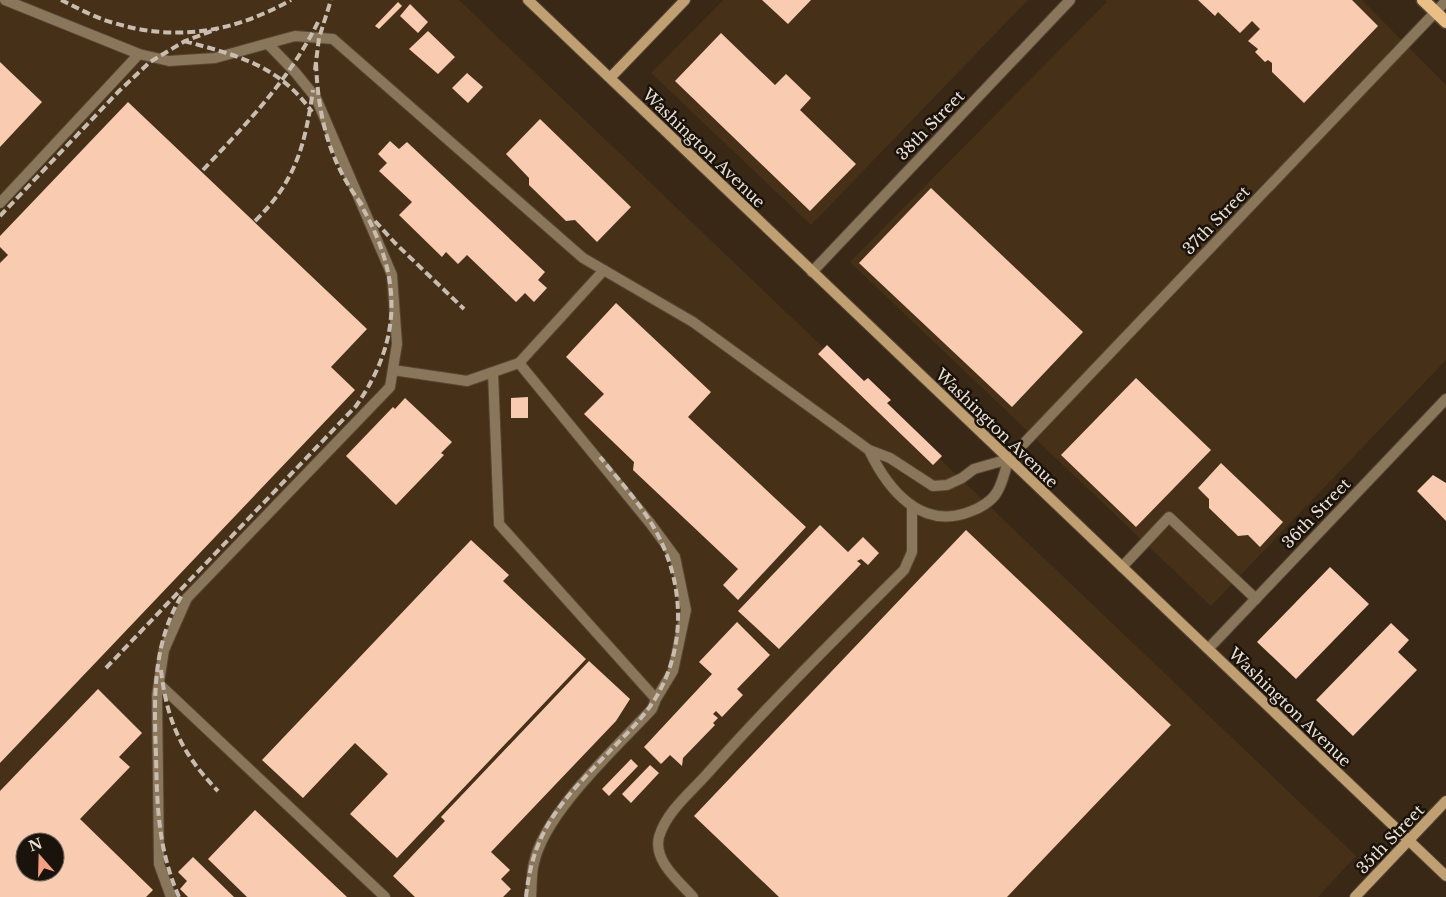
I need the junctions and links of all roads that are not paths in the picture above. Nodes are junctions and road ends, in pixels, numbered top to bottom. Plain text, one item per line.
1 (5, 0) edge
2 (30, 0) edge
3 (528, 0) edge
4 (685, 0) edge
5 (1070, 0) edge
6 (1423, 0) edge
7 (1446, 1) edge
8 (31, 11) junction
9 (1436, 12) junction
10 (1446, 22) edge
11 (268, 44) junction
12 (139, 54) junction
13 (610, 78) junction
14 (0, 203) edge
15 (604, 270) junction
16 (812, 272) junction
17 (519, 363) junction
18 (393, 370) junction
19 (493, 372) junction
20 (1446, 399) edge
21 (870, 450) junction
22 (1009, 459) junction
23 (912, 506) junction
24 (1122, 567) junction
25 (1256, 599) junction
26 (1208, 649) junction
27 (159, 684) junction
28 (656, 698) junction
29 (1446, 801) edge
30 (1409, 841) junction
31 (1446, 876) edge
32 (171, 897) edge
33 (385, 897) edge
34 (531, 897) edge
35 (693, 897) edge
36 (1355, 897) edge

1 - 8 street
2 - 8 street
3 - 13 street, Washington Avenue
4 - 13 street
5 - 16 street, 38th Street
6 - 9 main road
7 - 9 street, 37th Street
8 - 12 street
9 - 10 main road
9 - 22 street, 37th Street
11 - 12 street
11 - 15 street
11 - 18 street
12 - 14 street
13 - 16 street, Washington Avenue
15 - 17 street
15 - 21 street
16 - 22 street, Washington Avenue
17 - 19 street
17 - 28 street
18 - 19 street
18 - 27 street
19 - 28 street
20 - 25 street, 36th Street
21 - 22 street
21 - 23 street
22 - 23 street
22 - 24 street, Washington Avenue
23 - 35 street
24 - 25 street
24 - 26 street, Washington Avenue
25 - 26 street, 36th Street
26 - 30 street, Washington Avenue
27 - 32 street
27 - 33 street
28 - 34 street
29 - 30 street, 35th Street
30 - 31 street, Washington Avenue
30 - 36 street, 35th Street

